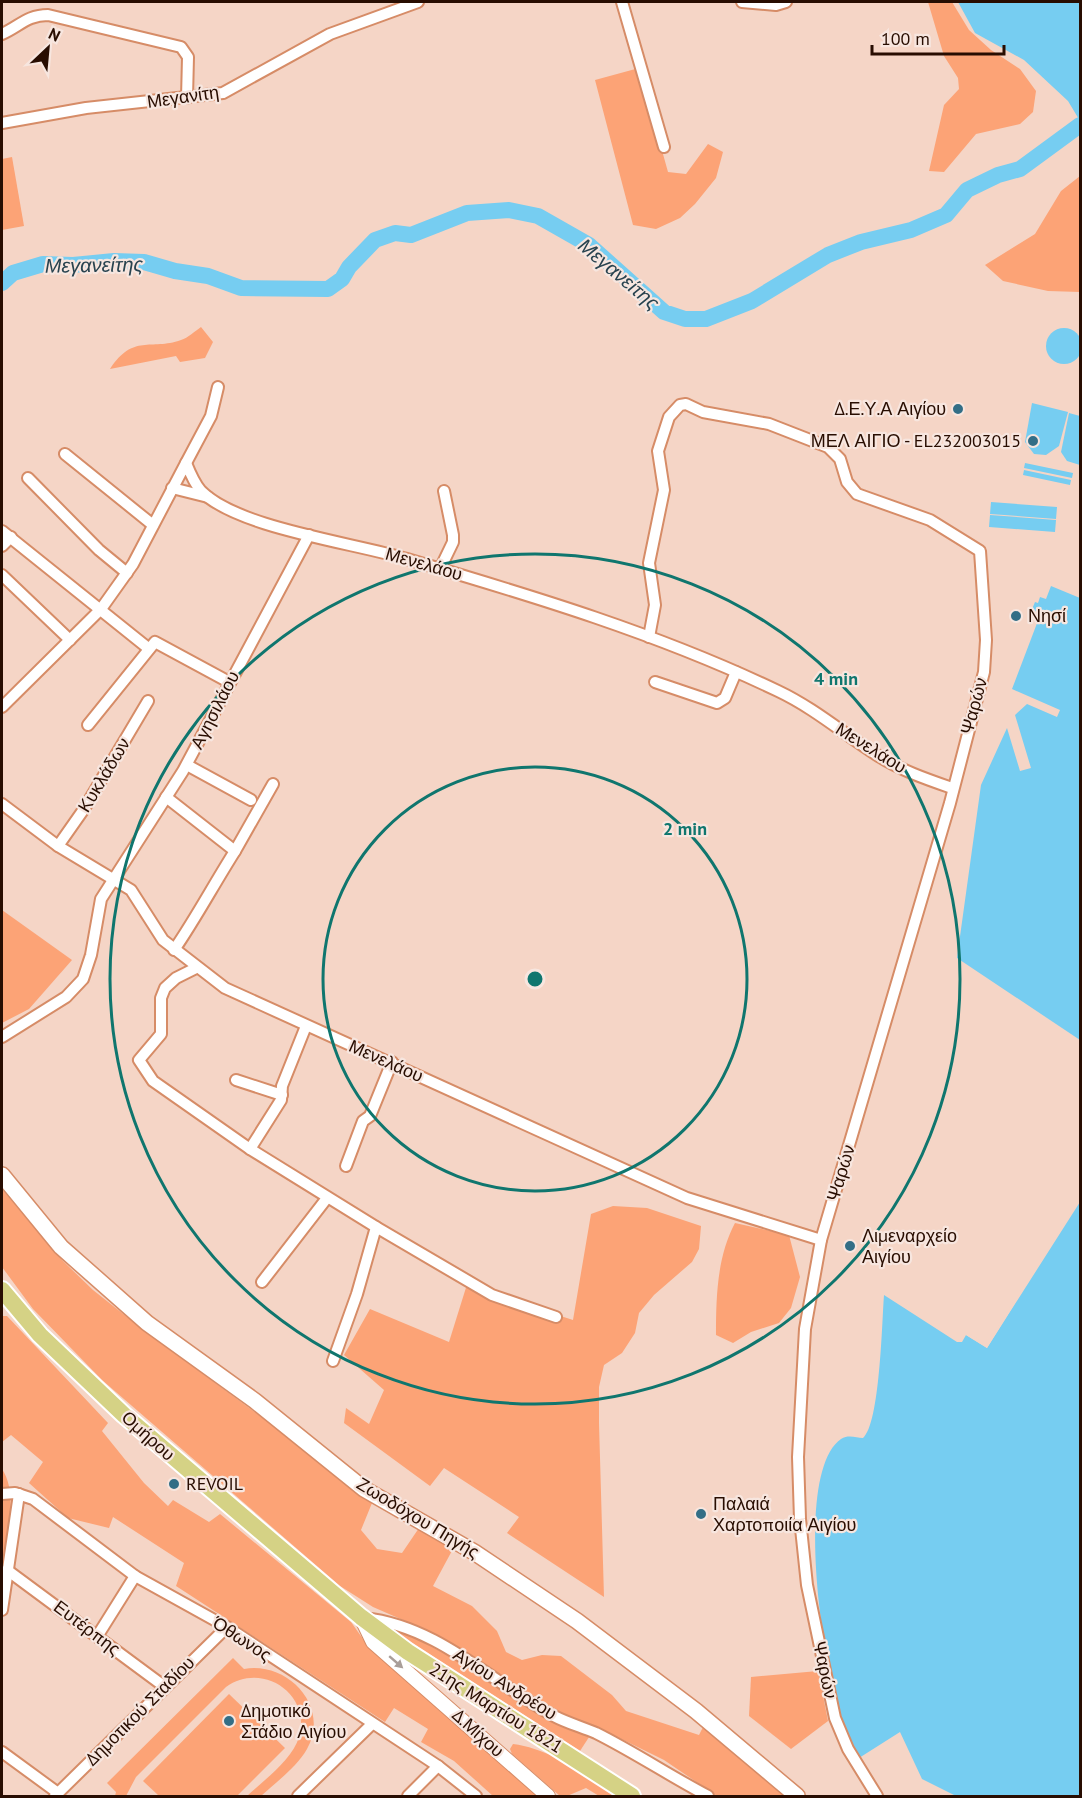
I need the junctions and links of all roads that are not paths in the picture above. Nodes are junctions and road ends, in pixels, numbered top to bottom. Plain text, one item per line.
1 (418, 2) edge
2 (622, 2) edge
3 (742, 2) edge
4 (779, 3) edge
5 (2, 34) edge
6 (187, 98) junction
7 (2, 123) edge
8 (664, 147) dead end
9 (218, 387) dead end
10 (65, 454) dead end
11 (186, 463) junction
12 (28, 478) dead end
13 (172, 488) junction
14 (444, 491) dead end
15 (208, 497) junction
16 (153, 525) junction
17 (6, 534) edge
18 (309, 535) junction
19 (2, 546) edge
20 (440, 569) junction
21 (127, 573) junction
22 (2, 575) edge
23 (101, 609) junction
24 (649, 637) junction
25 (70, 640) junction
26 (148, 648) junction
27 (736, 672) junction
28 (229, 682) junction
29 (655, 682) dead end
30 (148, 701) dead end
31 (2, 707) edge
32 (88, 725) dead end
33 (187, 765) junction
34 (273, 784) dead end
35 (952, 788) junction
36 (166, 798) junction
37 (251, 800) dead end
38 (2, 804) edge
39 (58, 846) junction
40 (235, 851) junction
41 (113, 880) junction
42 (174, 950) junction
43 (196, 968) junction
44 (306, 1026) junction
45 (2, 1037) edge
46 (392, 1062) junction
47 (236, 1080) dead end
48 (282, 1095) junction
49 (250, 1149) junction
50 (346, 1166) dead end
51 (2, 1175) edge
52 (327, 1198) junction
53 (376, 1227) junction
54 (820, 1240) junction
55 (262, 1282) dead end
56 (2, 1290) edge
57 (556, 1317) dead end
58 (333, 1361) dead end
59 (3, 1494) edge
60 (19, 1494) junction
61 (7, 1570) junction
62 (135, 1576) junction
63 (2, 1610) edge
64 (361, 1617) junction
65 (227, 1628) junction
66 (98, 1635) junction
67 (165, 1687) junction
68 (372, 1724) junction
69 (2, 1752) edge
70 (438, 1766) junction
71 (56, 1795) edge
72 (298, 1797) edge
73 (408, 1797) edge
74 (476, 1797) edge
75 (548, 1797) edge
76 (632, 1797) edge
77 (708, 1797) edge
78 (797, 1797) edge
79 (877, 1797) edge

1 - 6 street, Μεγανίτη
2 - 8 street
3 - 4 street
5 - 6 street
6 - 7 street, Μεγανίτη
9 - 11 street
10 - 16 street
11 - 13 street
11 - 15 street, Μενελάου
12 - 21 street
13 - 15 street
13 - 16 street
14 - 20 street
15 - 18 street, Μενελάου
16 - 21 street
17 - 19 street
17 - 23 street
18 - 20 street, Μενελάου
18 - 28 street, Αγησιλάου
20 - 24 street, Μενελάου
21 - 23 street
22 - 25 street
23 - 25 street
23 - 26 street
24 - 27 street, Μενελάου
24 - 35 street, Ψαρών
25 - 31 street
26 - 28 street
26 - 32 street
27 - 29 street
27 - 35 street, Μενελάου
28 - 33 street, Αγησιλάου
30 - 39 street, Κυκλάδων
33 - 36 street, Αγησιλάου
33 - 37 street
34 - 40 street
35 - 54 street, Ψαρών
36 - 40 street
36 - 41 street, Αγησιλάου
38 - 39 street, Μενελάου
39 - 41 street, Μενελάου
40 - 42 street
41 - 42 street, Μενελάου
41 - 45 street, Αγησιλάου
42 - 43 street, Μενελάου
43 - 44 street, Μενελάου
43 - 49 street
44 - 46 street, Μενελάου
44 - 48 street
46 - 50 street
46 - 54 street, Μενελάου
47 - 48 street
48 - 49 street
49 - 52 street
51 - 78 main road, Ζωοδόχου Πηγής
52 - 53 street
52 - 55 street
53 - 57 street
53 - 58 street
54 - 79 street, Ψαρών
56 - 64 main road, Ομήρου
59 - 60 street, Όθωνος
60 - 61 street
60 - 62 street, Όθωνος
61 - 63 street
61 - 66 street, Ευτέρπης
62 - 65 street, Όθωνος
62 - 66 street
64 -> 75 street, Δ.Μίχου
64 - 76 main road, 21ης Μαρτίου 1821
64 - 77 street, Αγίου Ανδρέου
65 - 67 street, Δημοτικού Σταδίου
65 - 68 street, Όθωνος
66 - 67 street, Ευτέρπης
67 - 71 street, Δημοτικού Σταδίου
68 - 70 street, Όθωνος
68 - 72 street
69 - 71 street
70 - 73 street
70 - 74 street, Όθωνος

